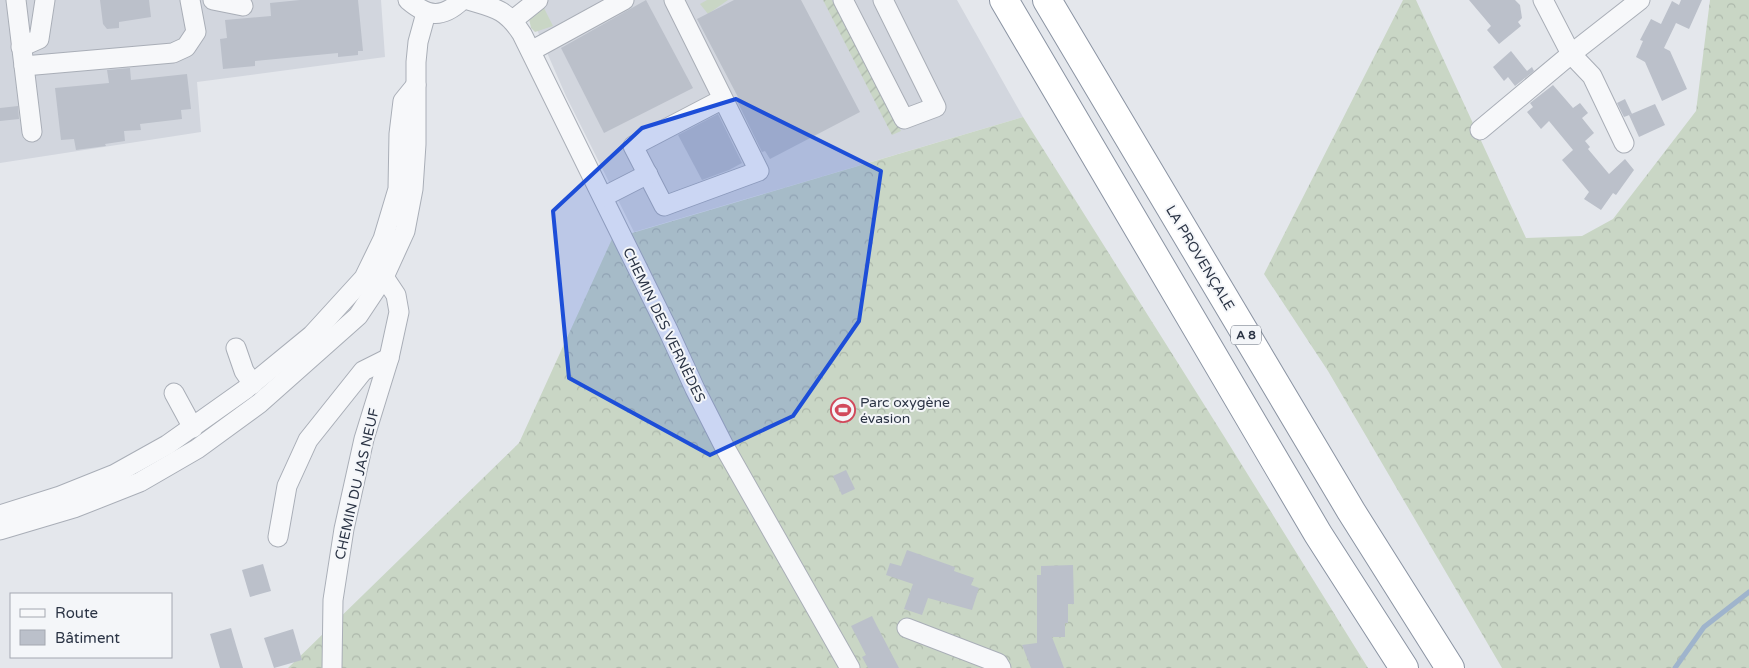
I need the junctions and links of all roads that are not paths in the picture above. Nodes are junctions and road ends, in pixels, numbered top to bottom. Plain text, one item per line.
1 (16, 0) edge
2 (45, 0) edge
3 (190, 0) edge
4 (213, 0) edge
5 (408, 0) edge
6 (462, 0) edge
7 (468, 0) edge
8 (538, 0) edge
9 (624, 0) edge
10 (674, 0) edge
11 (843, 0) edge
12 (883, 0) edge
13 (1004, 0) edge
14 (1047, 0) edge
15 (1543, 0) edge
16 (1640, 0) edge
17 (243, 6) dead end
18 (426, 13) junction
19 (513, 20) junction
20 (22, 47) junction
21 (530, 50) junction
22 (1571, 54) junction
23 (24, 66) junction
24 (416, 85) junction
25 (723, 99) junction
26 (1480, 130) dead end
27 (32, 132) dead end
28 (1624, 143) dead end
29 (648, 174) junction
30 (603, 197) junction
31 (384, 277) junction
32 (236, 348) dead end
33 (389, 358) junction
34 (253, 384) junction
35 (174, 393) dead end
36 (193, 428) junction
37 (0, 514) edge
38 (0, 530) edge
39 (278, 537) dead end
40 (907, 628) dead end
41 (332, 668) edge
42 (850, 668) edge
43 (1000, 668) edge
44 (1404, 668) edge
45 (1450, 668) edge

1 - 20 street
2 - 20 street
3 - 23 street
4 - 17 street
5 - 18 street
6 - 18 street
7 - 19 street
8 - 19 street
9 - 21 street
10 - 25 street
11 - 12 street
13 - 44 highway
14 - 45 highway, LA PROVENÇALE / A 8
15 - 22 street
16 - 22 street
18 - 24 street
19 - 21 street, CHEMIN DES VERNÈDES
20 - 23 street
21 - 30 street, CHEMIN DES VERNÈDES
22 - 26 street
22 - 28 street
23 - 27 street
24 - 31 street
24 - 34 street
25 - 29 street
25 - 29 street
29 - 30 street
30 - 42 street, CHEMIN DES VERNÈDES
31 - 33 street, CHEMIN DU JAS NEUF
31 - 38 street
32 - 34 street
33 - 39 street
33 - 41 street, CHEMIN DU JAS NEUF
34 - 36 street
35 - 36 street
36 - 37 street
40 - 43 street

